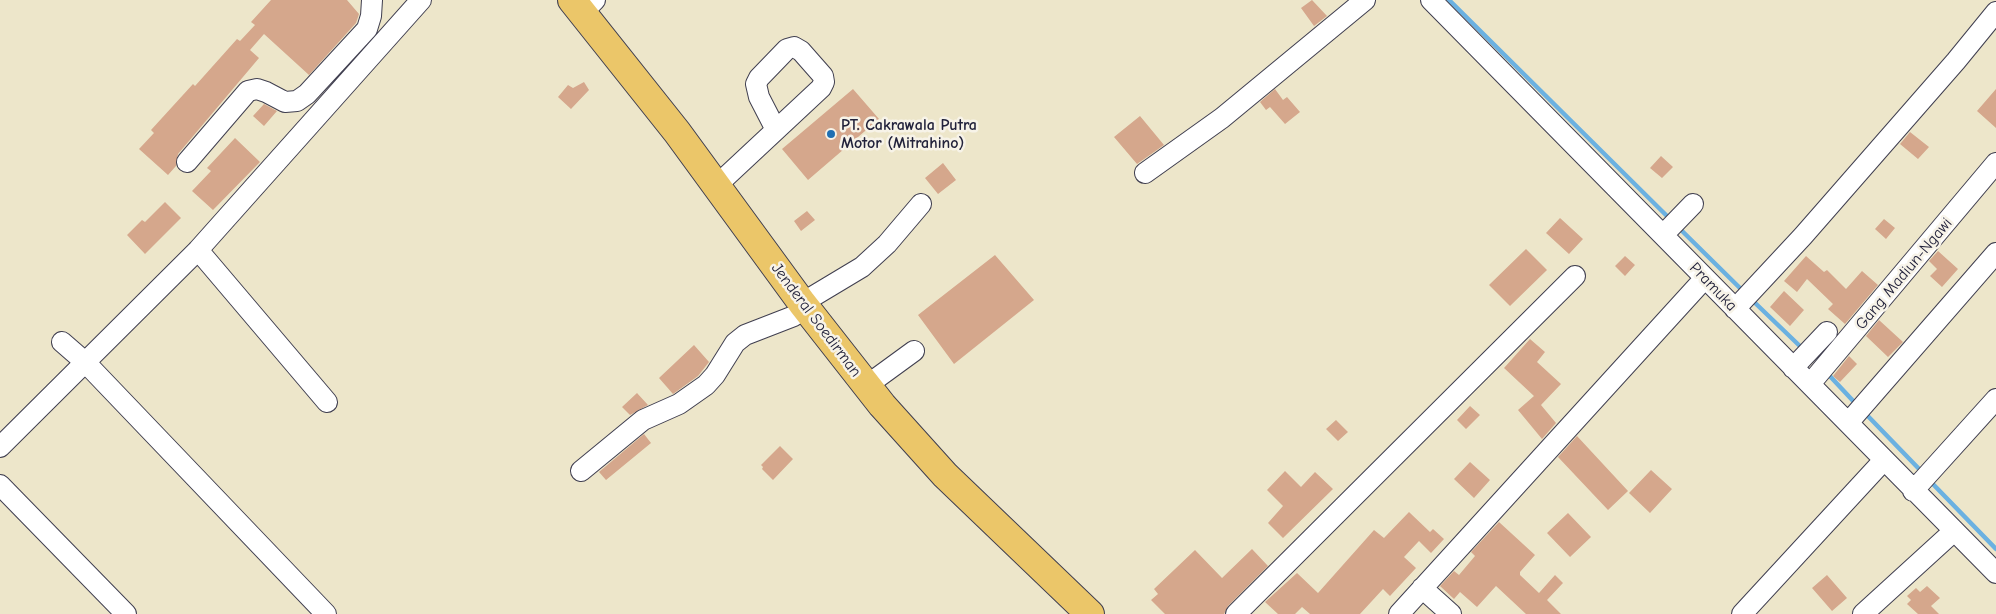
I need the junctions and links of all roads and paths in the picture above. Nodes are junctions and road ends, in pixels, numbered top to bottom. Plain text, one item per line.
1 (372, 0) edge
2 (421, 0) edge
3 (552, 0) edge
4 (1431, 0) edge
5 (1358, 2) edge
6 (583, 4) edge
7 (1996, 12) edge
8 (776, 130) dead end
9 (187, 162) dead end
10 (1996, 163) edge
11 (1145, 173) dead end
12 (716, 186) junction
13 (921, 204) dead end
14 (198, 250) junction
15 (1994, 255) edge
16 (1575, 276) dead end
17 (1705, 278) junction
18 (1737, 306) junction
19 (798, 310) junction
20 (1827, 332) dead end
21 (62, 342) dead end
22 (914, 351) dead end
23 (1802, 359) junction
24 (85, 362) junction
25 (1819, 375) junction
26 (866, 386) junction
27 (1996, 399) edge
28 (327, 402) dead end
29 (1858, 413) junction
30 (0, 447) edge
31 (1884, 460) junction
32 (580, 470) dead end
33 (1923, 481) junction
34 (0, 485) edge
35 (1954, 531) junction
36 (1996, 573) edge
37 (1422, 588) junction
38 (126, 614) edge
39 (326, 614) edge
40 (1068, 614) edge
41 (1090, 614) edge
42 (1236, 614) edge
43 (1399, 614) edge
44 (1451, 614) edge
45 (1742, 614) edge
46 (1862, 614) edge

1 - 9 street
2 - 14 street
3 - 19 highway, Jenderal Soedirman
4 - 17 street, Pramuka
5 - 11 street
6 - 12 highway, Jenderal Soedirman
7 - 18 street
8 - 12 street
10 - 25 street, Gang Madiun-Ngawi
12 - 19 highway, Jenderal Soedirman
13 - 19 street
14 - 24 street
14 - 28 street
15 - 29 street
16 - 42 street
17 - 18 street, Pramuka
17 - 37 street
18 - 23 street, Pramuka
19 - 26 highway, Jenderal Soedirman
19 - 32 street
19 - 40 highway, Jenderal Soedirman
20 - 23 street
21 - 24 street
22 - 26 street
23 - 25 street, Pramuka
24 - 30 street
24 - 39 street
25 - 29 street, Pramuka
26 - 41 highway, Jenderal Soedirman
27 - 33 street
29 - 31 street, Pramuka
31 - 33 street, Pramuka
31 - 45 street
33 - 35 street, Pramuka
34 - 38 street
35 - 36 street, Pramuka
35 - 46 street
37 - 43 street
37 - 44 street

